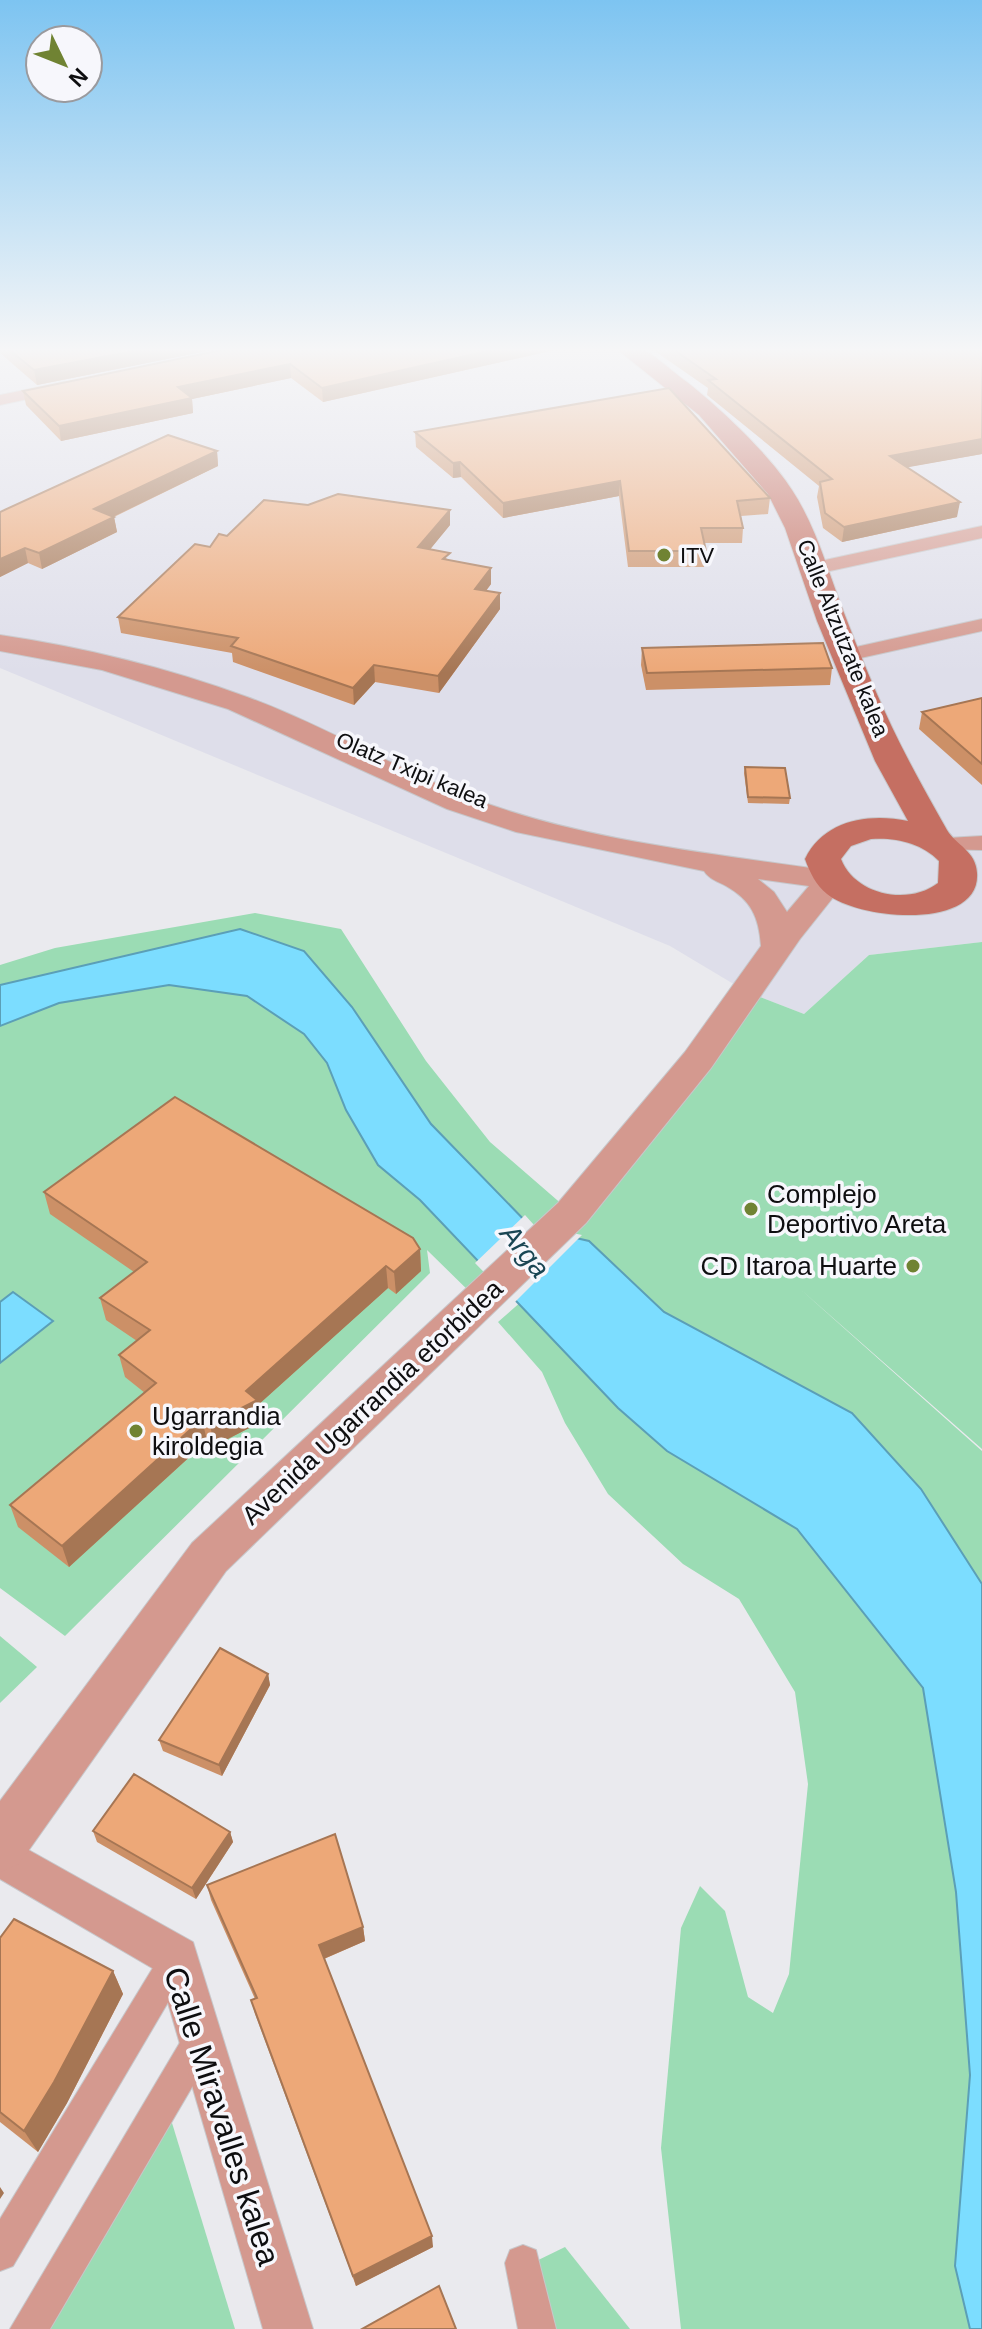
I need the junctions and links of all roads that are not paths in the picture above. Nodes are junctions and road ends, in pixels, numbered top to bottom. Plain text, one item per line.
1 (749, 456) edge
2 (982, 532) edge
3 (816, 568) junction
4 (982, 625) edge
5 (0, 635) edge
6 (0, 643) edge
7 (847, 655) junction
8 (892, 761) junction
9 (843, 836) junction
10 (962, 857) edge
11 (698, 860) junction
12 (831, 880) junction
13 (871, 901) junction
14 (783, 940) junction
15 (0, 1845) edge
16 (0, 1855) edge
17 (177, 1958) junction
18 (201, 2039) junction
19 (0, 2253) edge
20 (523, 2263) dead end
21 (539, 2324) edge
22 (29, 2329) edge
23 (288, 2329) edge

1 - 3 main road, Calle Altzutzate kalea
2 - 3 street
3 - 7 main road, Calle Altzutzate kalea
4 - 7 street
5 - 9 street, Olatz Txipi kalea
6 - 11 street, Olatz Txipi kalea
7 - 8 main road, Calle Altzutzate kalea
8 - 9 main road
8 - 10 main road, Calle Altzutzate kalea
9 - 10 main road
9 - 12 main road
10 - 13 main road
11 - 12 street, Olatz Txipi kalea
11 - 14 street
12 - 13 main road
12 - 14 street, Avenida Ugarrandia etorbidea
13 - 14 street
14 - 15 street, Avenida Ugarrandia etorbidea
16 - 17 street, Calle Miravalles kalea
17 - 18 street, Calle Miravalles kalea
17 - 19 street
18 - 22 street
18 - 23 street, Calle Miravalles kalea
20 - 21 street

